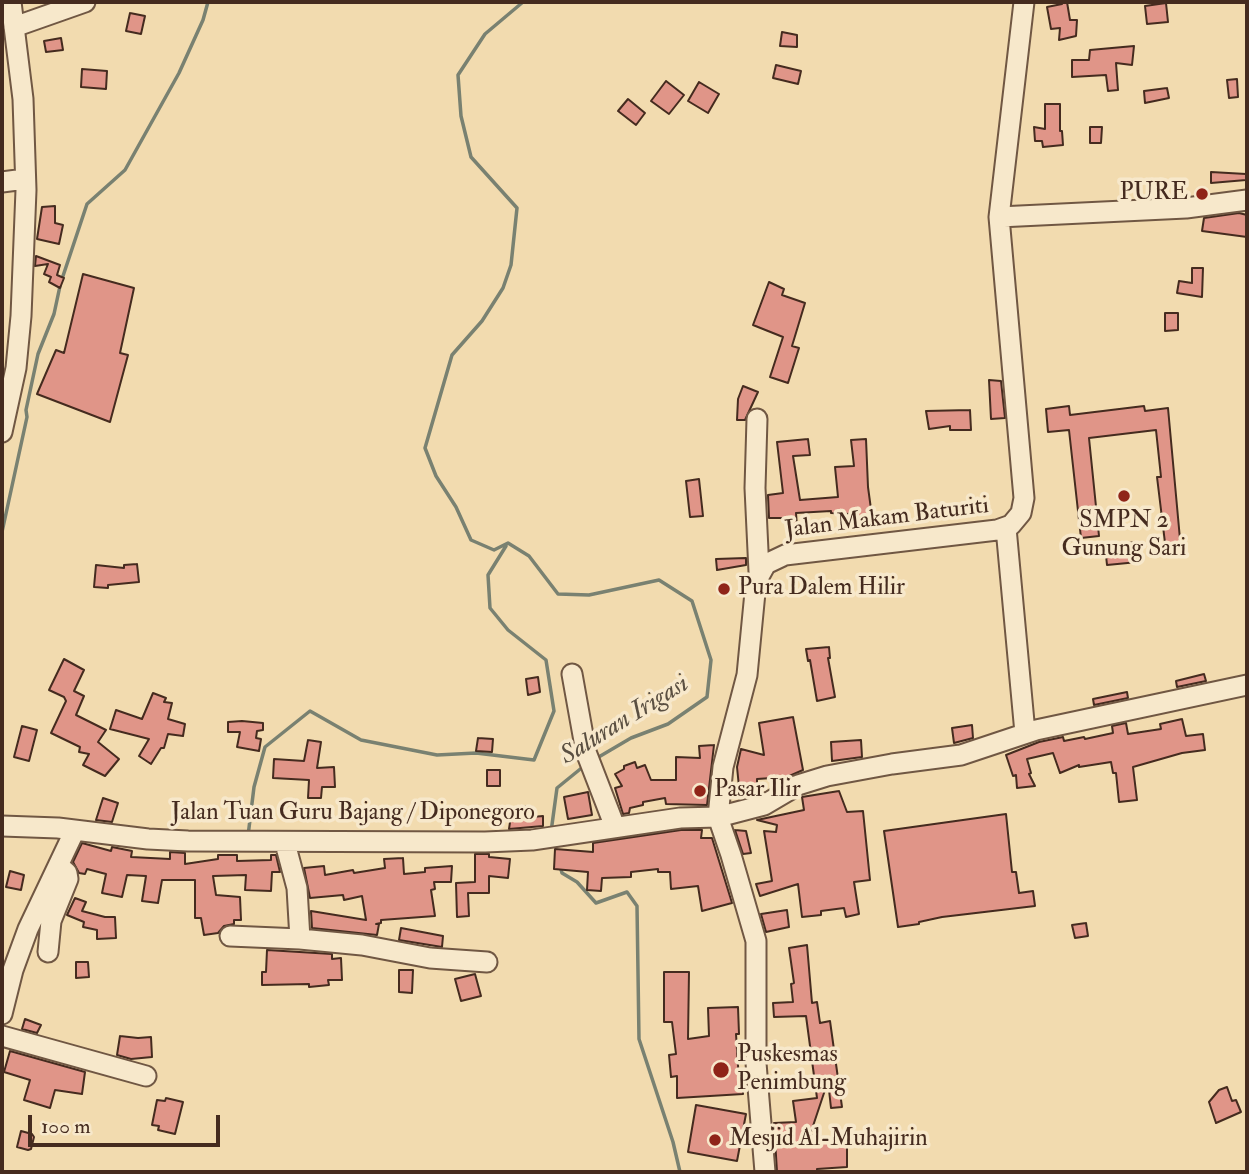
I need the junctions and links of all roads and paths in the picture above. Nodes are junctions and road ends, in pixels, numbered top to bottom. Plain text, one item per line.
1 (11, 2) edge
2 (85, 2) edge
3 (1024, 2) edge
4 (14, 27) junction
5 (10, 52) edge
6 (25, 179) junction
7 (2, 181) edge
8 (1247, 200) edge
9 (999, 217) junction
10 (6, 392) edge
11 (757, 419) dead end
12 (2, 432) edge
13 (1006, 528) junction
14 (759, 572) junction
15 (572, 674) dead end
16 (1247, 685) edge
17 (1025, 733) junction
18 (711, 818) junction
19 (2, 826) edge
20 (615, 827) junction
21 (75, 830) junction
22 (285, 843) junction
23 (59, 866) junction
24 (230, 936) dead end
25 (300, 940) junction
26 (48, 952) dead end
27 (487, 962) dead end
28 (2, 1014) edge
29 (2, 1036) edge
30 (146, 1076) dead end
31 (765, 1172) edge

1 - 4 street
2 - 4 street
3 - 9 street, Jalan Makam Baturiti
4 - 5 street
5 - 6 street
6 - 7 street
6 - 10 street
8 - 9 street
9 - 13 street, Jalan Makam Baturiti
10 - 12 street
11 - 14 street
13 - 14 street, Jalan Makam Baturiti
13 - 17 street
14 - 18 street
15 - 20 street
16 - 17 street, Jalan Tuan Guru Bajang / Diponegoro
17 - 18 street, Jalan Tuan Guru Bajang / Diponegoro
18 - 20 street, Jalan Tuan Guru Bajang / Diponegoro
18 - 31 street
19 - 21 street, Jalan Tuan Guru Bajang / Diponegoro
20 - 22 street, Jalan Tuan Guru Bajang / Diponegoro
21 - 22 street, Jalan Tuan Guru Bajang / Diponegoro
21 - 23 street
22 - 25 street
23 - 26 street
23 - 28 street
24 - 25 street
25 - 27 street
29 - 30 street

